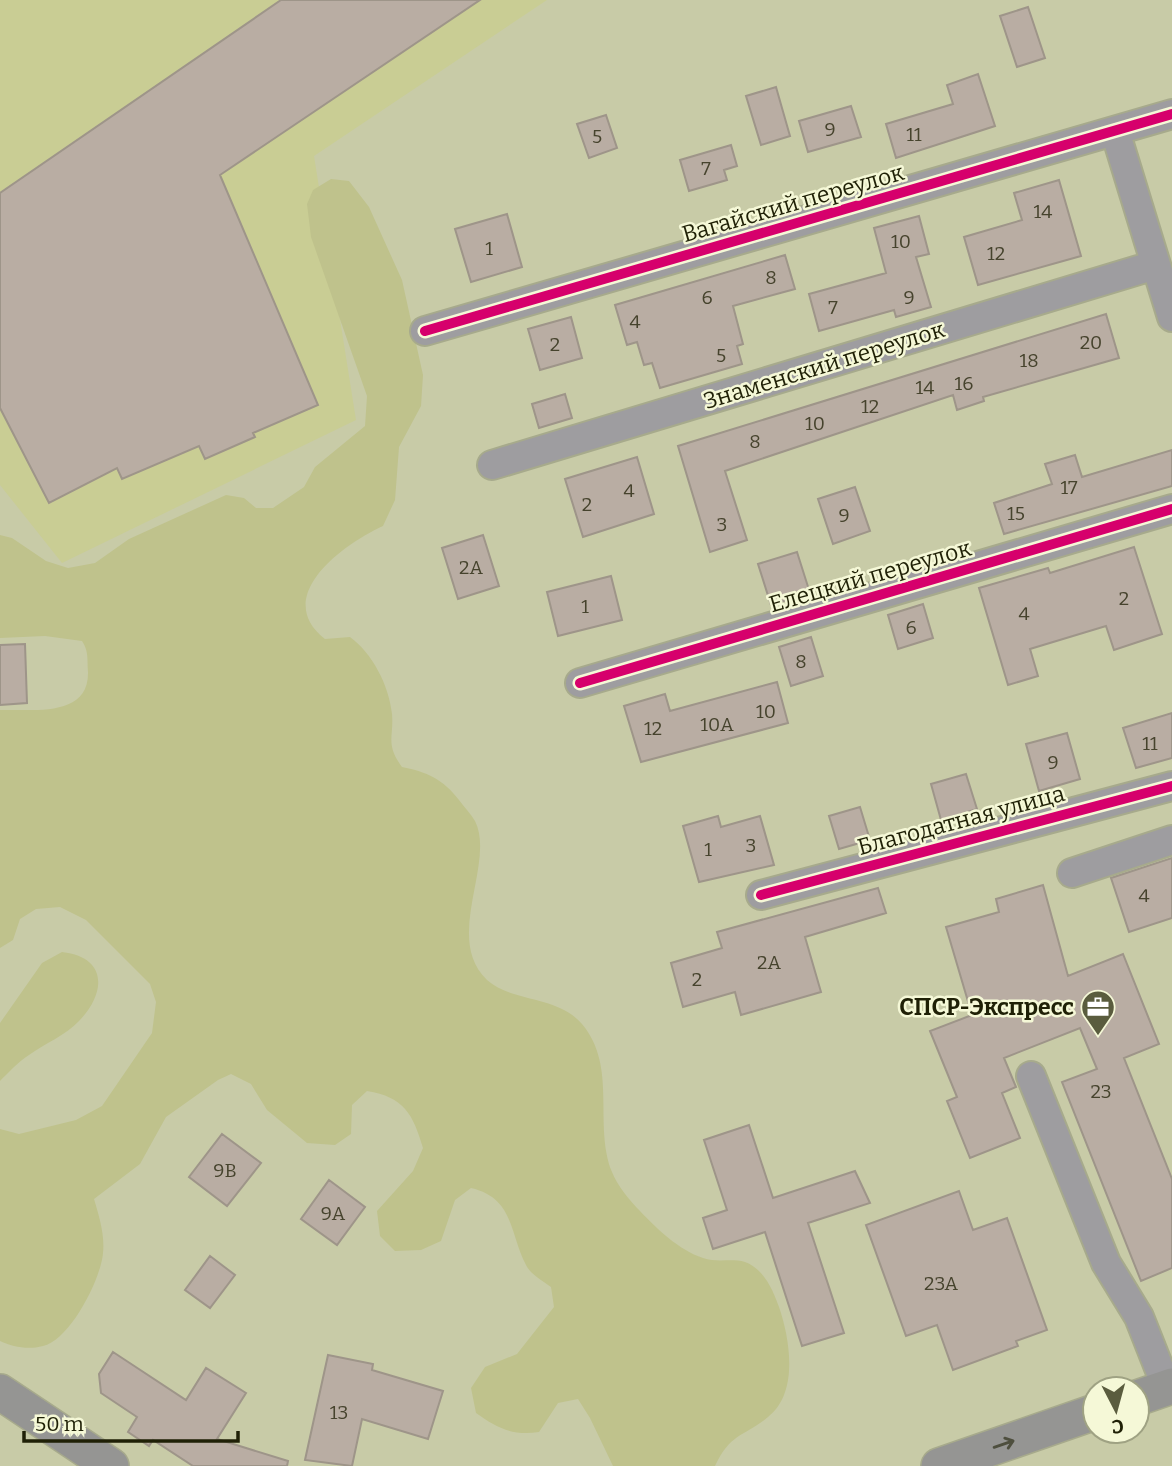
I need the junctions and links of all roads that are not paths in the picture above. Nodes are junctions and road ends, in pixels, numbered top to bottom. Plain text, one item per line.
1 (1172, 114) edge
2 (1115, 131) junction
3 (1156, 265) junction
4 (1172, 317) edge
5 (425, 331) dead end
6 (492, 465) dead end
7 (1172, 509) edge
8 (580, 683) dead end
9 (1172, 786) edge
10 (1172, 840) edge
11 (1072, 873) dead end
12 (761, 895) dead end
13 (1031, 1076) dead end
14 (1159, 1391) edge
15 (0, 1392) edge
16 (1081, 1417) edge
17 (957, 1463) edge
18 (111, 1466) edge

1 - 2 street, Вагайский переулок
2 - 3 street
2 - 5 street, Вагайский переулок
3 - 4 street
3 - 6 street, Знаменский переулок
7 - 8 street, Елецкий переулок
9 - 12 street, Благодатная улица
10 - 11 street
13 - 14 street
15 - 18 main road
17 -> 16 main road

